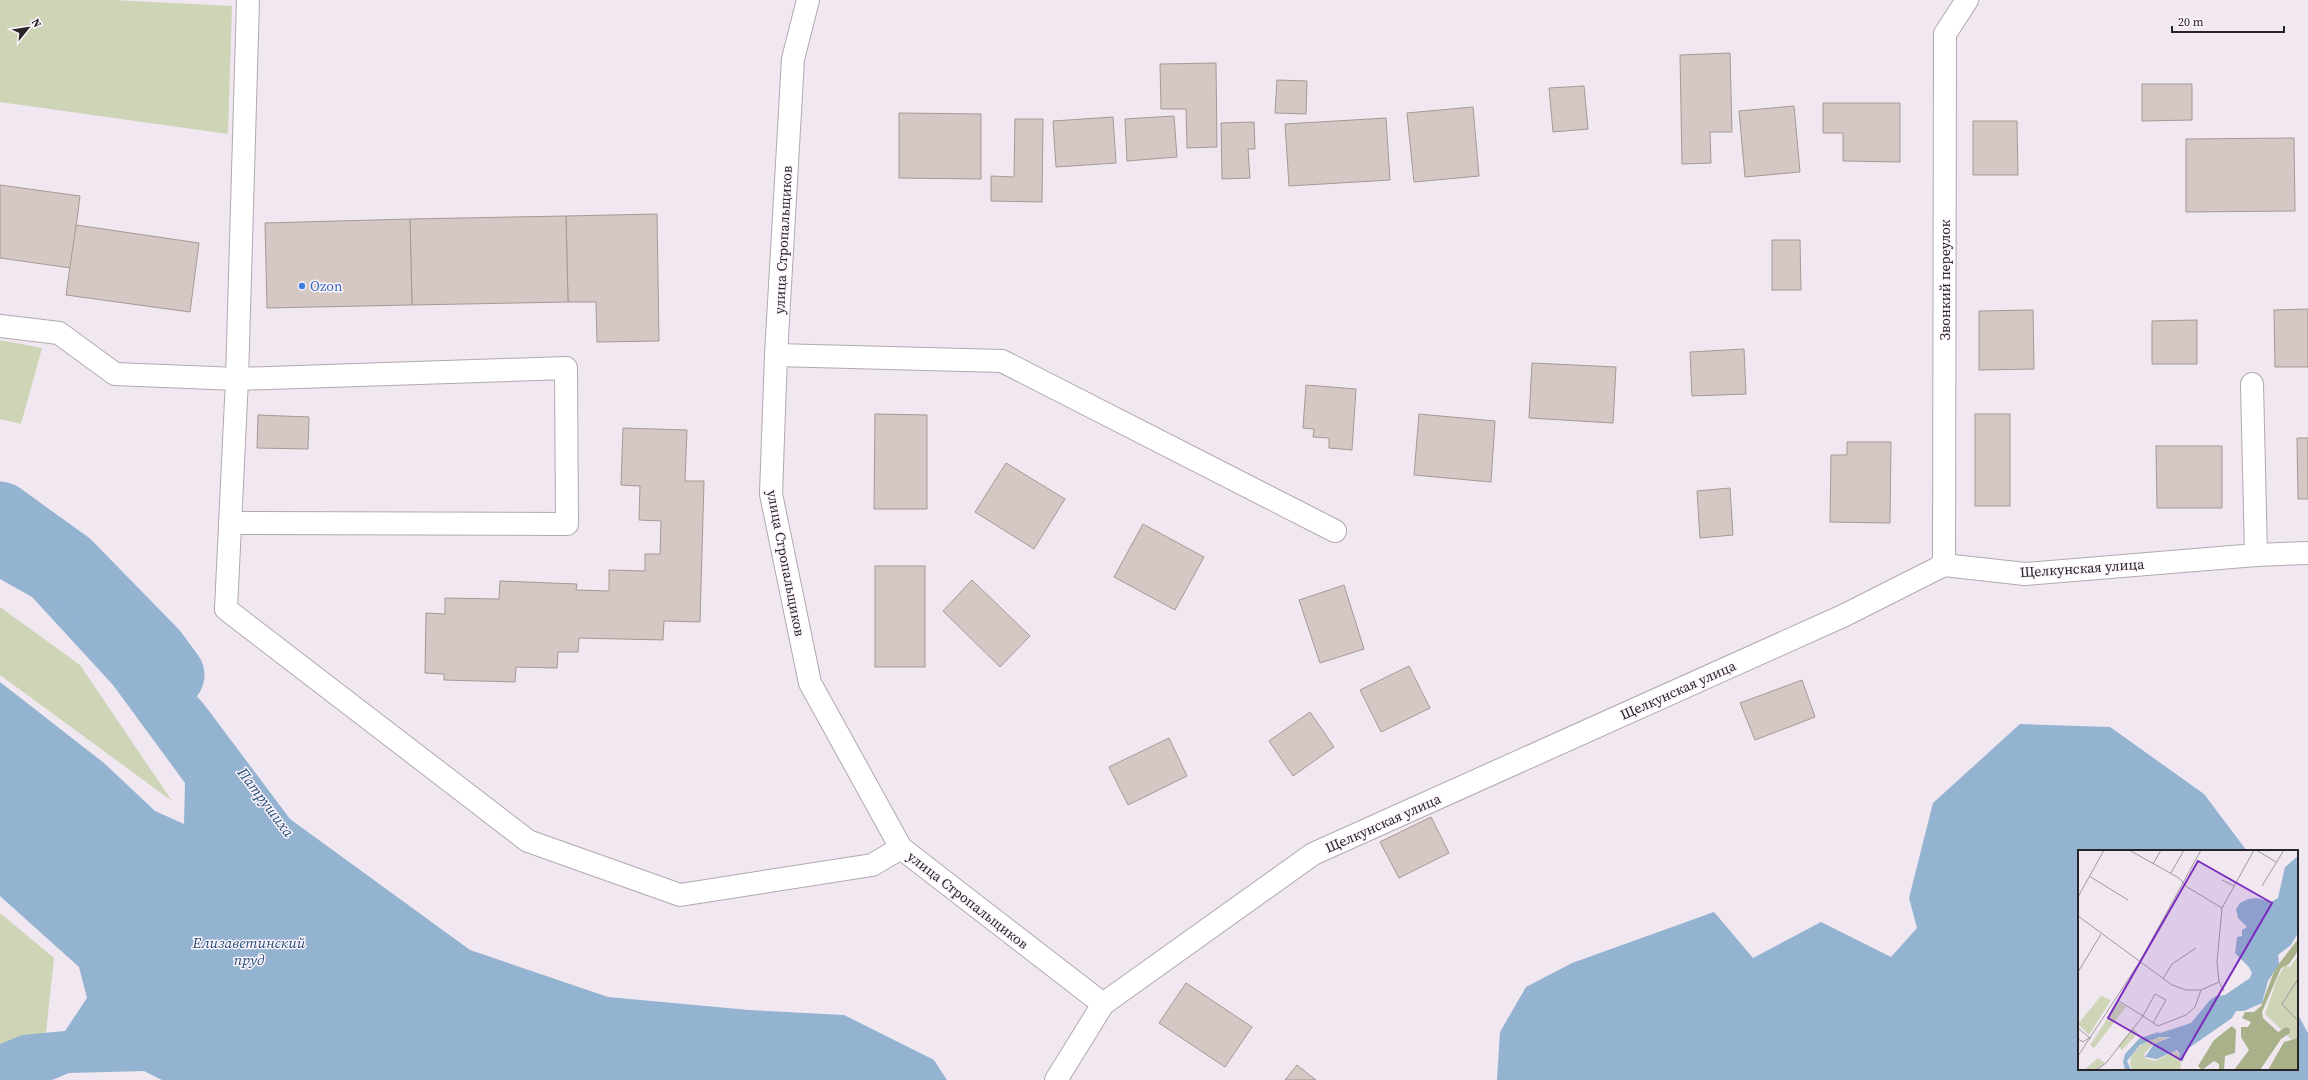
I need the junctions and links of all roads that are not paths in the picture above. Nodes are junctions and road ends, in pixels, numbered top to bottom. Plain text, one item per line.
1 (248, 0) edge
2 (808, 0) edge
3 (1967, 0) edge
4 (0, 326) edge
5 (776, 355) junction
6 (237, 379) junction
7 (2252, 384) dead end
8 (230, 523) junction
9 (1335, 531) dead end
10 (2308, 553) edge
11 (2256, 555) junction
12 (1944, 565) junction
13 (901, 848) junction
14 (1103, 1004) junction
15 (1056, 1080) edge

1 - 6 street
2 - 5 street, улица Стропальщиков
3 - 12 street, Звонкий переулок
4 - 6 street
5 - 9 street
5 - 13 street, улица Стропальщиков
6 - 8 street
6 - 8 street
7 - 11 street
8 - 13 street
10 - 11 street, Щелкунская улица
11 - 12 street, Щелкунская улица
12 - 14 street, Щелкунская улица
13 - 14 street, улица Стропальщиков
14 - 15 street

